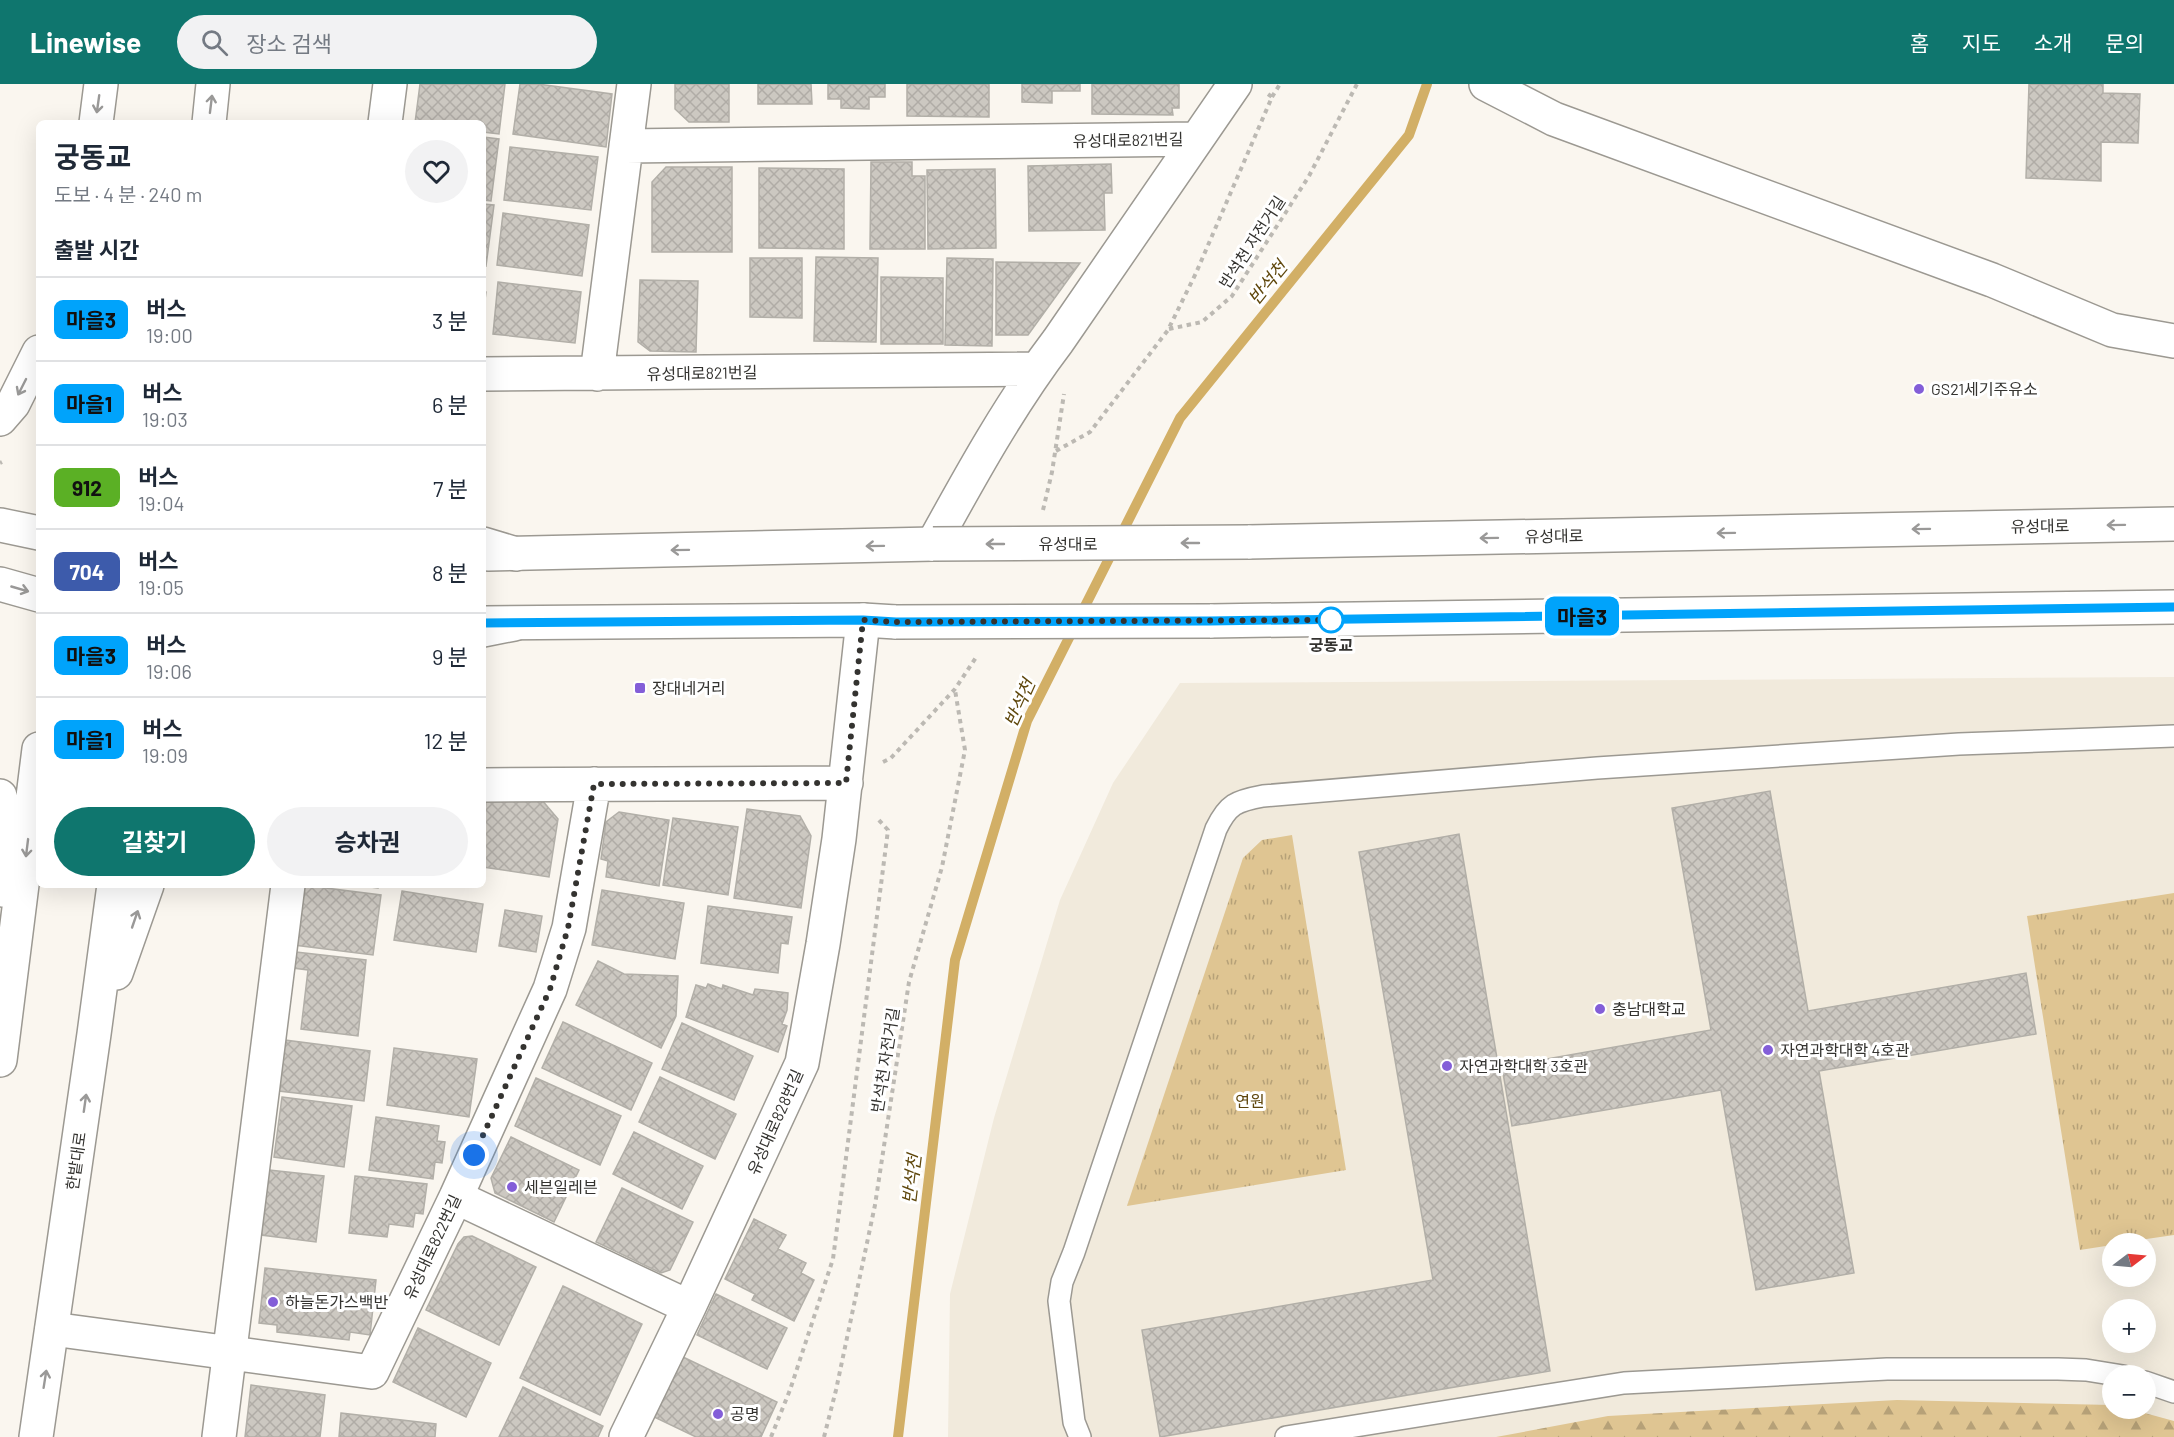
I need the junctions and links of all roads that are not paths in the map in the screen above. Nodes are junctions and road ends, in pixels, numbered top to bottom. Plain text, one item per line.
1 (101, 84) edge
2 (213, 84) edge
3 (390, 84) edge
4 (634, 84) edge
5 (1486, 84) edge
6 (1249, 87) edge
7 (96, 120) edge
8 (208, 120) edge
9 (385, 120) edge
10 (1197, 139) junction
11 (626, 146) junction
12 (2174, 341) edge
13 (36, 358) edge
14 (1037, 369) junction
15 (486, 374) edge
16 (597, 374) junction
17 (0, 419) edge
18 (2174, 524) edge
19 (0, 525) edge
20 (36, 532) edge
21 (933, 544) junction
22 (486, 545) edge
23 (486, 554) edge
24 (516, 554) junction
25 (0, 584) edge
26 (36, 594) edge
27 (2174, 607) edge
28 (863, 620) junction
29 (499, 624) edge
30 (2174, 736) edge
31 (36, 772) edge
32 (846, 783) junction
33 (594, 784) junction
34 (486, 785) edge
35 (0, 796) edge
36 (114, 888) edge
37 (146, 888) edge
38 (288, 888) edge
39 (94, 1034) junction
40 (1, 1054) edge
41 (456, 1197) junction
42 (689, 1307) junction
43 (52, 1329) junction
44 (230, 1352) junction
45 (2102, 1374) edge
46 (2156, 1386) edge
47 (2174, 1392) edge
48 (36, 1437) edge
49 (219, 1437) edge
50 (626, 1437) edge
51 (1080, 1437) edge
52 (1286, 1437) edge

1 -> 7 street
8 -> 2 street
3 - 9 street
4 - 11 street
5 - 12 street
6 - 10 street
10 - 11 street, 유성대로821번길
10 - 14 street
11 - 16 street
13 -> 17 street
14 - 16 street, 유성대로821번길
14 - 21 street
15 - 16 street, 유성대로821번길
18 -> 21 street, 유성대로, bridge
19 - 20 street
21 -> 24 street, 유성대로
22 - 24 street
23 - 24 street
25 -> 26 street
27 - 28 street, bridge
28 - 29 street
28 - 32 street, 유성대로828번길
30 - 51 lane
31 -> 40 street
32 - 33 street
32 - 42 street, 유성대로828번길
33 - 34 street
33 - 41 street, 유성대로822번길
35 - 40 street
36 - 39 street, 한밭대로
39 -> 37 street
38 - 44 street
43 -> 39 street, 한밭대로
41 - 42 street
41 - 44 street, 유성대로822번길
42 - 50 street, 유성대로828번길
43 - 44 street, 유성대로822번길
48 -> 43 street, 한밭대로
44 - 49 street
45 - 52 lane
46 - 47 lane

